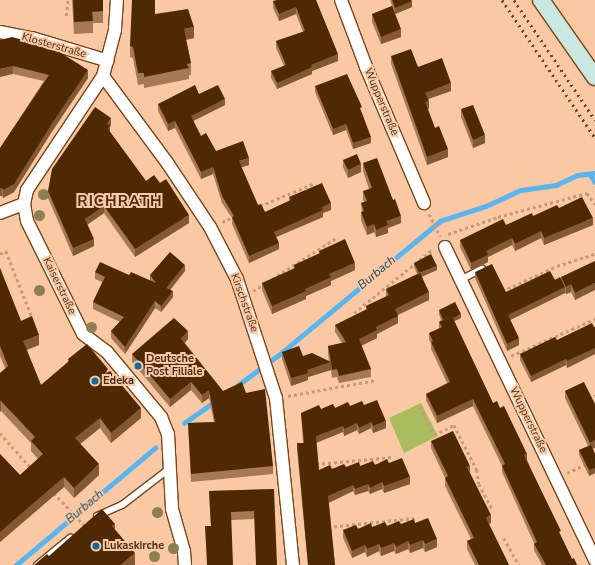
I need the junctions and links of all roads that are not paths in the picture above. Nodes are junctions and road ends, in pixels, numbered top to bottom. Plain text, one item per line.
1 (117, 0) edge
2 (341, 0) edge
3 (542, 0) edge
4 (0, 32) edge
5 (108, 61) junction
6 (103, 76) junction
7 (595, 78) edge
8 (424, 203) dead end
9 (24, 204) junction
10 (0, 213) edge
11 (440, 242) road end
12 (490, 266) edge
13 (460, 280) junction
14 (170, 468) junction
15 (83, 524) edge
16 (73, 536) edge
17 (595, 560) edge
18 (37, 565) edge
19 (184, 565) edge
20 (293, 565) edge

1 - 5 street
2 - 8 street, Wupperstraße
3 - 7 main road
4 - 5 street, Klosterstraße
5 - 6 street
6 - 9 street
6 - 20 street, Kirschstraße
9 - 10 street
9 - 14 street, Kaiserstraße
11 - 13 street, Wupperstraße
12 - 13 lane
13 - 17 street, Wupperstraße
14 - 15 lane
14 - 19 street, Kaiserstraße
16 - 18 lane

